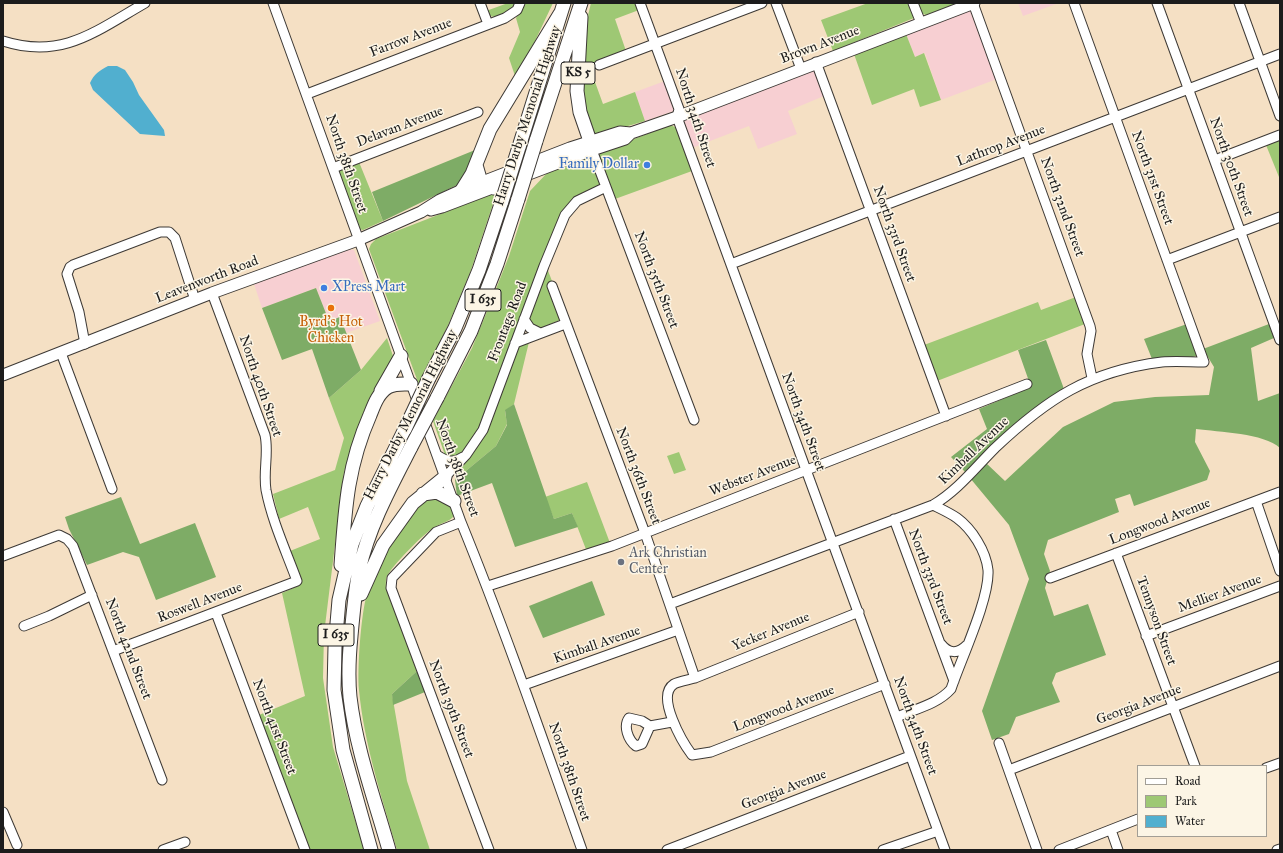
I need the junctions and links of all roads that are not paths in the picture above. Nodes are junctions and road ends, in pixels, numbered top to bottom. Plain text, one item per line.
1 (145, 3) edge
2 (480, 3) edge
3 (520, 3) edge
4 (582, 3) edge
5 (640, 3) edge
6 (762, 3) edge
7 (776, 3) edge
8 (913, 3) edge
9 (973, 3) edge
10 (1074, 3) edge
11 (1157, 3) edge
12 (1239, 3) edge
13 (276, 4) edge
14 (562, 8) edge
15 (921, 23) junction
16 (488, 24) junction
17 (3, 41) edge
18 (655, 44) junction
19 (1280, 54) edge
20 (816, 62) junction
21 (1261, 62) junction
22 (599, 65) dead end
23 (801, 69) junction
24 (1188, 89) junction
25 (307, 94) junction
26 (478, 112) dead end
27 (1280, 116) edge
28 (677, 117) junction
29 (1116, 118) junction
30 (1280, 135) edge
31 (591, 146) junction
32 (1027, 151) junction
33 (1215, 160) junction
34 (476, 165) junction
35 (333, 168) junction
36 (481, 182) junction
37 (606, 187) junction
38 (494, 188) junction
39 (462, 190) junction
40 (870, 211) junction
41 (421, 212) junction
42 (1280, 217) edge
43 (1240, 232) junction
44 (358, 240) junction
45 (1167, 260) junction
46 (731, 264) junction
47 (552, 286) dead end
48 (212, 293) junction
49 (195, 300) junction
50 (524, 319) junction
51 (565, 324) junction
52 (540, 333) junction
53 (1280, 340) edge
54 (515, 343) junction
55 (85, 344) junction
56 (61, 353) junction
57 (401, 356) junction
58 (1204, 362) joint
59 (3, 375) edge
60 (1092, 378) junction
61 (411, 384) junction
62 (1027, 384) dead end
63 (380, 394) junction
64 (946, 416) junction
65 (694, 420) dead end
66 (437, 455) junction
67 (466, 455) junction
68 (806, 471) junction
69 (445, 477) junction
70 (112, 489) dead end
71 (1280, 492) edge
72 (423, 494) junction
73 (454, 501) junction
74 (1256, 501) junction
75 (933, 505) junction
76 (894, 519) junction
77 (461, 522) junction
78 (645, 533) junction
79 (832, 542) junction
80 (1116, 553) junction
81 (3, 556) edge
82 (1280, 571) edge
83 (1050, 578) dead end
84 (297, 581) joint
85 (488, 586) junction
86 (1280, 586) edge
87 (92, 595) junction
88 (339, 600) junction
89 (670, 604) junction
90 (858, 612) junction
91 (216, 613) junction
92 (352, 616) junction
93 (24, 626) dead end
94 (678, 630) junction
95 (1146, 636) junction
96 (941, 644) junction
97 (967, 644) junction
98 (113, 651) junction
99 (1280, 666) edge
100 (695, 678) junction
101 (954, 681) junction
102 (885, 684) junction
103 (524, 685) junction
104 (1174, 707) junction
105 (897, 717) junction
106 (672, 722) junction
107 (650, 726) dead end
108 (999, 742) dead end
109 (910, 756) junction
110 (1280, 763) edge
111 (1195, 765) edge
112 (1267, 768) edge
113 (1009, 770) junction
114 (162, 780) dead end
115 (3, 812) edge
116 (1137, 819) edge
117 (1111, 830) junction
118 (938, 831) junction
119 (184, 842) dead end
120 (17, 845) dead end
121 (1280, 849) edge
122 (163, 850) edge
123 (305, 850) edge
124 (371, 850) edge
125 (389, 850) edge
126 (489, 850) edge
127 (582, 850) edge
128 (667, 850) edge
129 (883, 850) edge
130 (945, 850) edge
131 (1037, 850) edge
132 (1059, 850) edge
133 (1118, 850) edge
134 (1277, 850) edge

1 - 17 street
2 - 16 street
3 - 16 street, Farrow Avenue
4 - 31 highway, KS 5
4 - 92 highway, Harry Darby Memorial Highway / I 635, bridge
5 - 18 street, North 34th Street
6 - 18 street
7 - 23 street
8 - 15 street
9 - 15 main road, Brown Avenue
9 - 32 street, North 32nd Street
10 - 29 street, North 31st Street
11 - 24 street, North 30th Street
12 - 21 street
13 - 25 street, North 38th Street
14 - 34 highway
14 - 88 highway, Harry Darby Memorial Highway / I 635, bridge
15 - 20 main road, Brown Avenue
16 - 25 street, Farrow Avenue
18 - 22 street
18 - 28 street, North 34th Street
19 - 21 street, Lathrop Avenue
20 - 23 main road, Brown Avenue
20 - 40 street, North 33rd Street
21 - 24 street, Lathrop Avenue
21 - 27 street
23 - 28 main road, Brown Avenue
24 - 29 street, Lathrop Avenue
24 - 33 street, North 30th Street
25 - 35 street, North 38th Street
26 - 35 street, Delavan Avenue
28 - 31 main road, Leavenworth Road
28 - 46 street, North 34th Street
29 - 32 street, Lathrop Avenue
29 - 45 street, North 31st Street
30 - 33 street
31 - 36 main road, Leavenworth Road
31 - 37 street, North 35th Street
31 - 38 main road, Leavenworth Road
32 - 40 street, Lathrop Avenue
32 - 60 street, North 32nd Street
33 - 43 street, North 30th Street
34 - 36 highway
34 - 39 highway
35 - 44 street, North 38th Street
36 - 38 highway
36 - 39 main road, Leavenworth Road
37 - 50 street, Frontage Road
37 - 65 street, North 35th Street
38 - 41 main road, Leavenworth Road
39 - 41 main road, Leavenworth Road
40 - 46 street, Lathrop Avenue
40 - 64 street, North 33rd Street
41 - 44 main road, Leavenworth Road
42 - 43 street
43 - 45 street
43 - 53 street, North 30th Street
44 - 48 main road, Leavenworth Road
44 - 57 street, North 38th Street
45 - 58 street, North 31st Street
46 - 68 street, North 34th Street
47 - 51 street, North 36th Street
48 - 49 main road, Leavenworth Road
48 - 84 street, North 40th Street
49 - 55 main road, Leavenworth Road
49 - 55 street
50 - 52 street
50 - 54 street, Frontage Road
51 - 52 street
51 - 78 street, North 36th Street
52 - 54 street
54 - 67 street, Frontage Road
55 - 56 main road, Leavenworth Road
56 - 59 main road, Leavenworth Road
56 - 70 street
57 - 61 street, North 38th Street
57 - 63 highway
58 - 60 street, Kimball Avenue
60 - 75 street, Kimball Avenue
61 - 63 highway
61 - 66 street, North 38th Street
62 - 64 street, Webster Avenue
63 - 88 highway
64 - 68 street, Webster Avenue
66 - 67 street
66 - 69 street, North 38th Street
67 - 69 street, Frontage Road
68 - 78 street, Webster Avenue
68 - 79 street, North 34th Street
69 - 72 highway
69 - 73 street, North 38th Street
71 - 74 street, Longwood Avenue
72 - 73 highway
72 - 92 highway
73 - 77 street, North 38th Street
74 - 80 street, Longwood Avenue
74 - 82 street
75 - 76 street, Kimball Avenue
75 - 97 street
76 - 79 street, Kimball Avenue
76 - 96 street, North 33rd Street
77 - 85 street, North 38th Street
77 - 126 street, North 39th Street
78 - 85 street, Webster Avenue
78 - 89 street, North 36th Street
79 - 89 street, Kimball Avenue
79 - 90 street, North 34th Street
80 - 83 street, Longwood Avenue
80 - 95 street, Tennyson Street
81 - 87 street, North 42nd Street
84 - 91 street, Roswell Avenue
85 - 103 street, North 38th Street
86 - 95 street, Mellier Avenue
87 - 93 street
87 - 98 street, North 42nd Street
88 - 124 highway, Harry Darby Memorial Highway / I 635
89 - 94 street, North 36th Street
90 - 100 street, Yecker Avenue
90 - 102 street, North 34th Street
91 - 98 street, Roswell Avenue
91 - 123 street, North 41st Street
92 - 125 highway, Harry Darby Memorial Highway / I 635
94 - 100 street, North 36th Street
94 - 103 street, Kimball Avenue
95 - 104 street, Tennyson Street
96 - 97 street, North 33rd Street
96 - 101 street, North 33rd Street
97 - 101 street
98 - 114 street, North 42nd Street
99 - 104 street, Georgia Avenue
100 - 106 street, Yecker Avenue
101 - 105 street
102 - 105 street, North 34th Street
102 - 106 street, Longwood Avenue
103 - 127 street, North 38th Street
104 - 111 street, Tennyson Street
104 - 113 street, Georgia Avenue
105 - 109 street, North 34th Street
106 - 107 street
108 - 113 street
109 - 118 street, North 34th Street
109 - 128 street, Georgia Avenue
110 - 112 street
113 - 131 street
115 - 120 street
116 - 117 street
117 - 132 street
117 - 133 street
118 - 129 street
118 - 130 street, North 34th Street
119 - 122 street
121 - 134 street

